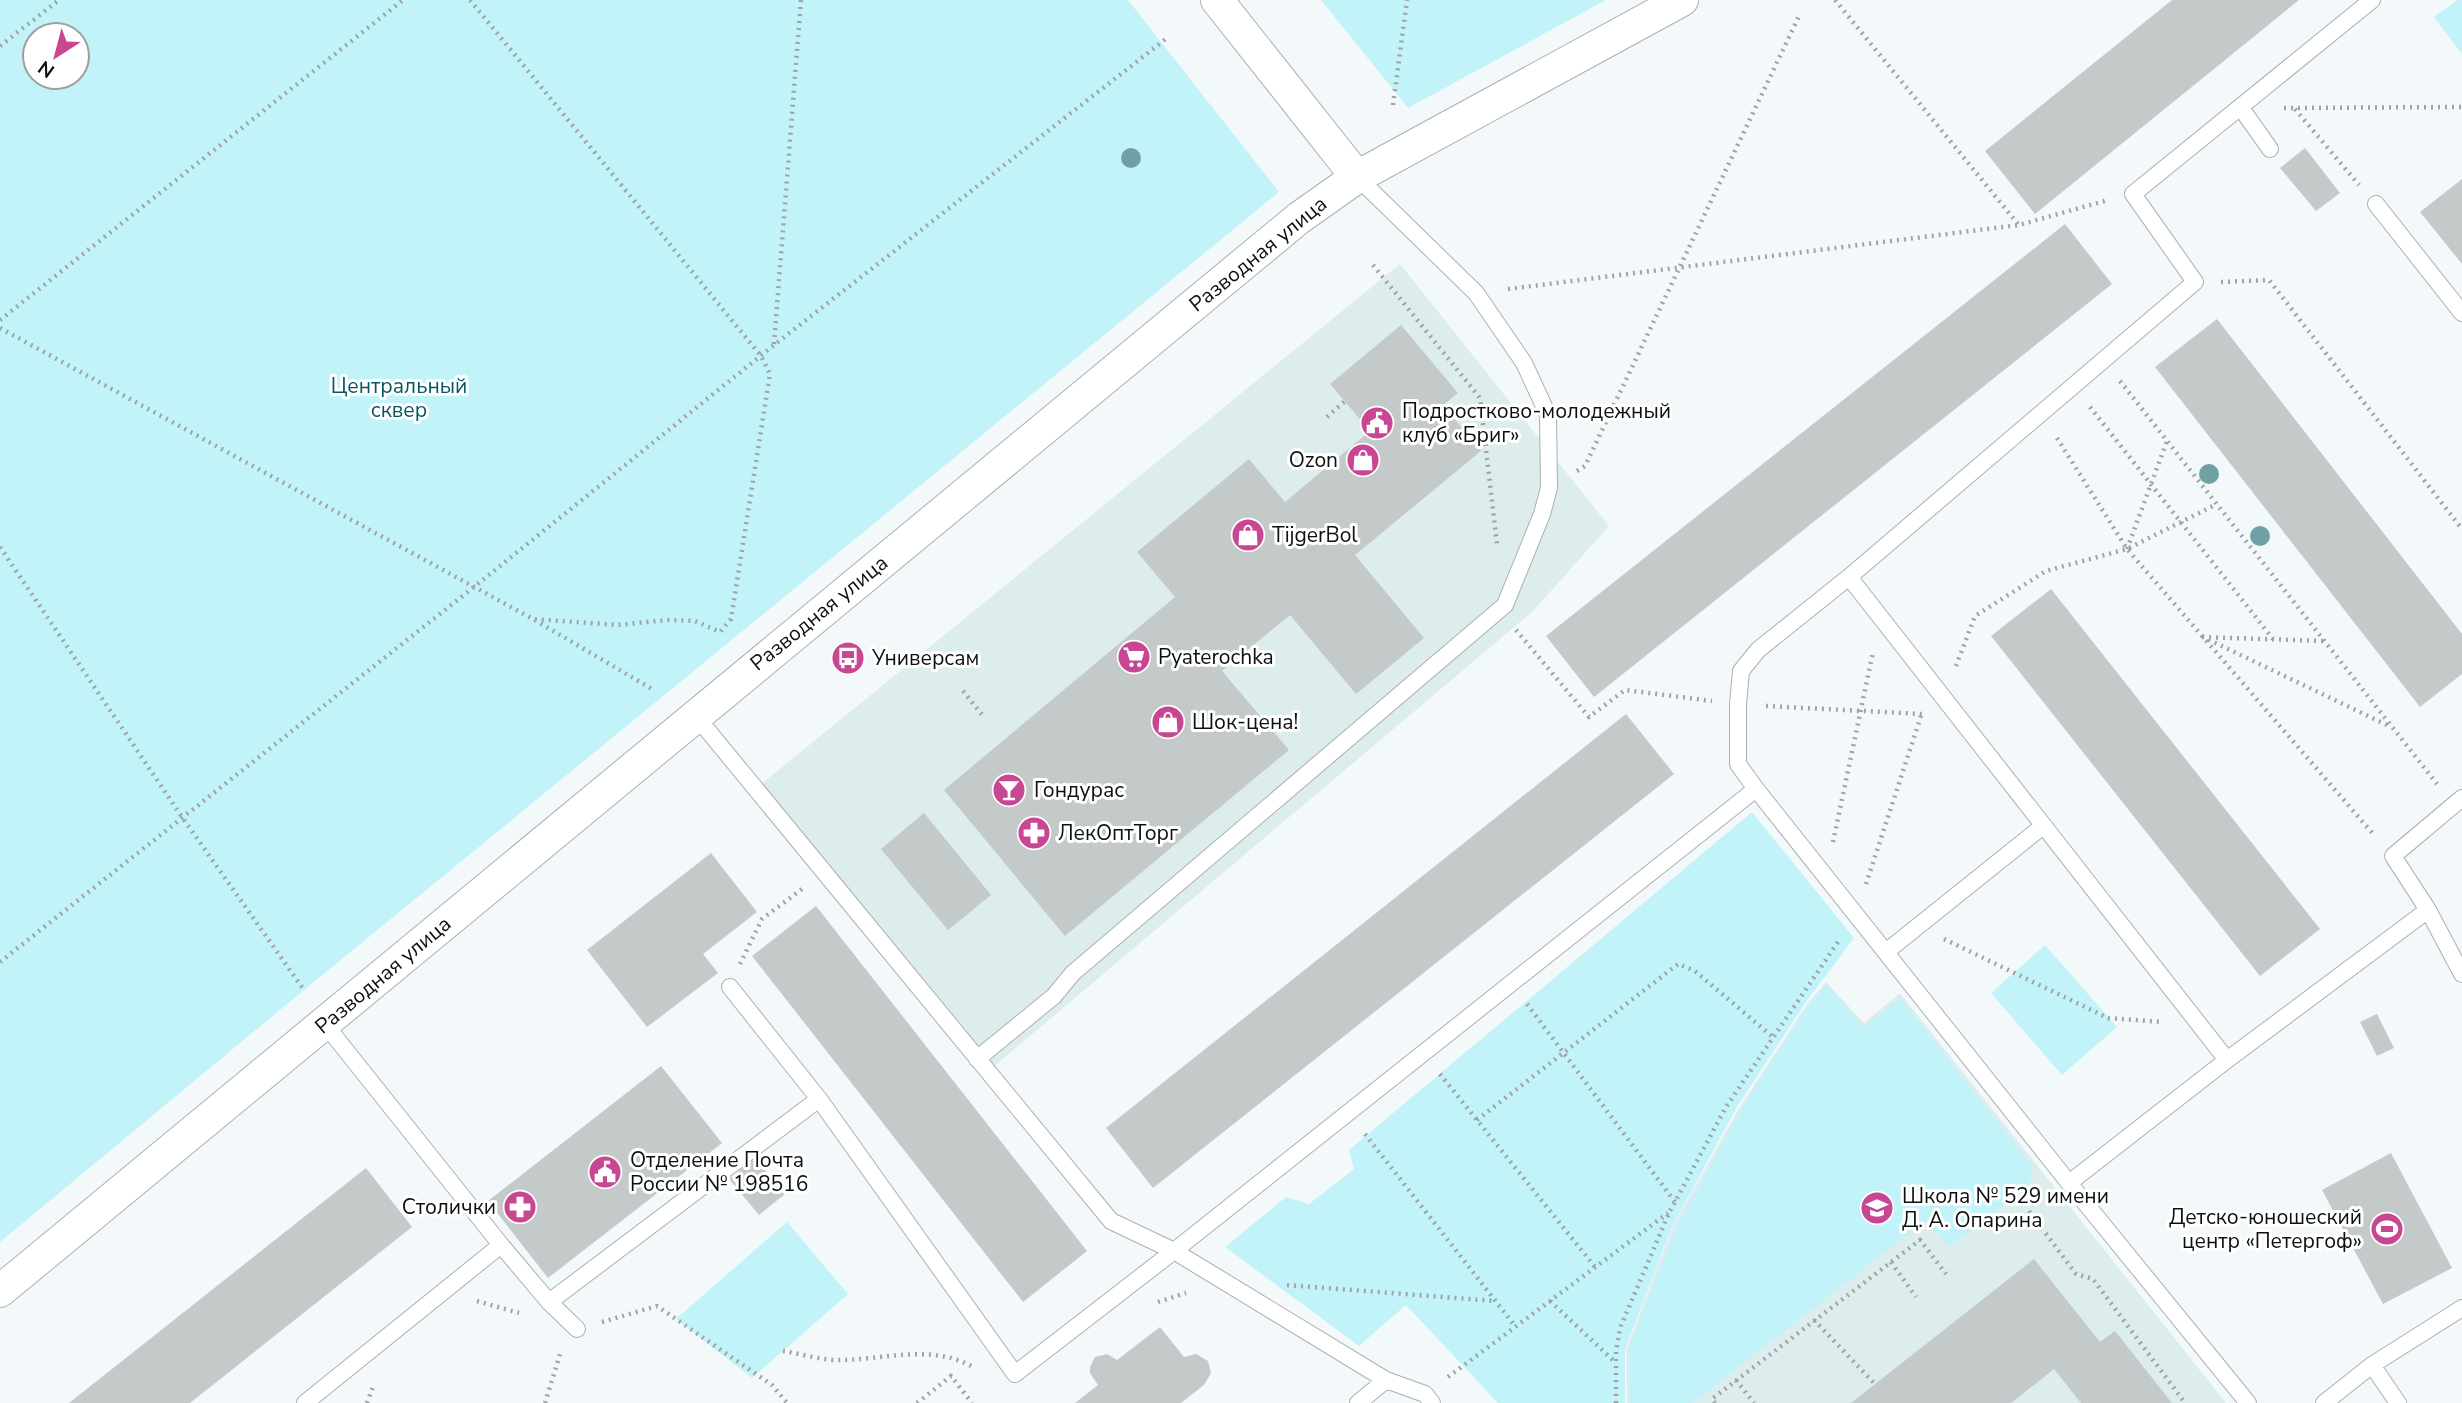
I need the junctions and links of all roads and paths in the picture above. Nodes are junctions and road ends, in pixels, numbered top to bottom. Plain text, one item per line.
1 (59, 0) edge
2 (403, 0) edge
3 (470, 0) edge
4 (802, 0) edge
5 (1217, 0) edge
6 (1407, 0) edge
7 (1682, 0) edge
8 (1835, 0) edge
9 (2372, 0) edge
10 (1800, 14) dead end
11 (1167, 38) dead end
12 (0, 46) edge
13 (1393, 105) dead end
14 (2462, 107) edge
15 (2241, 108) junction
16 (2294, 108) junction
17 (2270, 149) dead end
18 (1357, 177) junction
19 (2133, 194) junction
20 (2376, 204) joint
21 (2019, 225) junction
22 (1681, 267) junction
23 (2195, 282) junction
24 (1476, 293) junction
25 (2462, 313) edge
26 (0, 320) edge
27 (0, 328) edge
28 (774, 345) junction
29 (761, 356) junction
30 (2103, 359) junction
31 (2072, 385) junction
32 (1345, 401) dead end
33 (2041, 412) junction
34 (1327, 416) dead end
35 (2167, 441) junction
36 (2151, 485) junction
37 (1549, 488) junction
38 (2217, 504) junction
39 (2181, 522) junction
40 (2462, 529) edge
41 (0, 547) edge
42 (2127, 550) junction
43 (1849, 577) junction
44 (474, 587) junction
45 (533, 619) junction
46 (2203, 637) junction
47 (1875, 639) dead end
48 (2274, 640) junction
49 (2324, 641) junction
50 (652, 689) dead end
51 (963, 691) dead end
52 (1943, 698) junction
53 (1738, 704) junction
54 (1860, 711) junction
55 (1922, 714) junction
56 (695, 715) junction
57 (983, 716) dead end
58 (2392, 727) junction
59 (1756, 789) junction
60 (2457, 801) edge
61 (182, 817) junction
62 (2043, 826) junction
63 (1830, 854) dead end
64 (2393, 856) junction
65 (825, 872) junction
66 (2428, 910) junction
67 (1857, 914) junction
68 (1918, 926) junction
69 (1887, 951) junction
70 (0, 962) edge
71 (2462, 975) edge
72 (1511, 983) junction
73 (730, 987) joint
74 (304, 990) dead end
75 (324, 1023) junction
76 (2199, 1026) junction
77 (1774, 1038) junction
78 (1563, 1052) junction
79 (1423, 1053) junction
80 (978, 1059) junction
81 (2227, 1060) junction
82 (819, 1099) junction
83 (1348, 1112) junction
84 (1477, 1119) junction
85 (2069, 1183) junction
86 (1675, 1202) junction
87 (2029, 1211) dead end
88 (1669, 1213) junction
89 (501, 1245) junction
90 (1174, 1251) junction
91 (1891, 1262) junction
92 (1595, 1267) junction
93 (1946, 1274) dead end
94 (1222, 1280) junction
95 (0, 1291) edge
96 (445, 1293) junction
97 (1916, 1297) dead end
98 (1495, 1301) junction
99 (1550, 1301) junction
100 (549, 1302) junction
101 (2462, 1308) edge
102 (522, 1315) dead end
103 (1814, 1320) junction
104 (1516, 1326) junction
105 (577, 1329) junction
106 (1616, 1362) junction
107 (2372, 1365) junction
108 (1386, 1380) junction
109 (1736, 1380) junction
110 (1875, 1384) dead end
111 (1429, 1398) edge
112 (305, 1403) edge
113 (545, 1403) edge
114 (786, 1403) edge
115 (917, 1403) edge
116 (972, 1403) edge
117 (1358, 1403) edge
118 (1616, 1403) edge
119 (1715, 1403) edge
120 (1754, 1403) edge
121 (2185, 1403) edge
122 (2248, 1403) edge
123 (2324, 1403) edge
124 (2398, 1403) edge

1 - 12 path
2 - 26 path
3 - 29 path
4 - 28 path
5 - 18 street
6 - 13 path
7 - 18 street, Разводная улица
8 - 21 path
9 - 15 lane
10 - 22 path
11 - 28 path
14 - 16 path
15 - 16 path
15 - 17 lane
15 - 19 lane
16 - 20 path
18 - 24 lane
18 - 56 street, Разводная улица
19 - 21 path
19 - 23 lane
20 - 25 lane
21 - 22 path
22 - 24 path
22 - 37 path
23 - 30 lane
23 - 40 path
24 - 37 lane
27 - 44 path
28 - 29 path
29 - 44 path
29 - 45 path
30 - 31 lane
30 - 35 path
31 - 33 lane
31 - 36 path
32 - 34 path
33 - 42 path
33 - 43 lane
35 - 36 path
35 - 38 path
36 - 39 path
36 - 42 path
37 - 80 lane
38 - 39 path
38 - 49 path
39 - 42 path
39 - 48 path
41 - 61 path
42 - 46 path
42 - 52 path
43 - 52 lane
43 - 53 lane
44 - 45 path
44 - 61 path
45 - 50 path
46 - 48 path
46 - 58 path
46 - 64 path
47 - 54 path
48 - 49 path
49 - 58 path
51 - 57 path
52 - 55 path
52 - 62 lane
53 - 54 path
53 - 59 lane
54 - 55 path
54 - 63 path
55 - 67 path
56 - 65 lane
56 - 75 street, Разводная улица
58 - 60 path
59 - 67 lane
59 - 72 lane
60 - 64 lane
61 - 70 path
61 - 74 path
62 - 68 lane
62 - 76 lane
64 - 66 lane
65 - 73 path
65 - 80 lane
66 - 71 lane
66 - 81 lane
67 - 69 lane
67 - 77 path
68 - 69 lane
68 - 76 path
69 - 85 lane
72 - 78 path
72 - 79 lane
73 - 82 lane
75 - 89 lane
75 - 95 street, Разводная улица
76 - 81 lane
77 - 78 path
77 - 86 path
78 - 84 path
78 - 86 path
79 - 83 lane
79 - 84 path
80 - 90 lane
81 - 85 lane
82 - 90 lane
82 - 100 lane
83 - 90 lane
83 - 98 path
84 - 92 path
85 - 122 lane
86 - 88 path
87 - 121 path
88 - 92 path
88 - 106 path
89 - 96 lane
89 - 100 lane
90 - 94 lane
91 - 93 path
91 - 97 path
91 - 103 path
92 - 99 path
94 - 98 path
94 - 108 lane
96 - 102 path
96 - 112 lane
98 - 104 path
99 - 104 path
99 - 106 path
100 - 105 lane
101 - 107 lane
103 - 109 path
103 - 110 path
104 - 111 path
105 - 113 path
105 - 114 path
106 - 118 path
107 - 123 lane
107 - 124 lane
108 - 111 lane
108 - 117 lane
109 - 119 path
109 - 120 path
115 - 116 path

